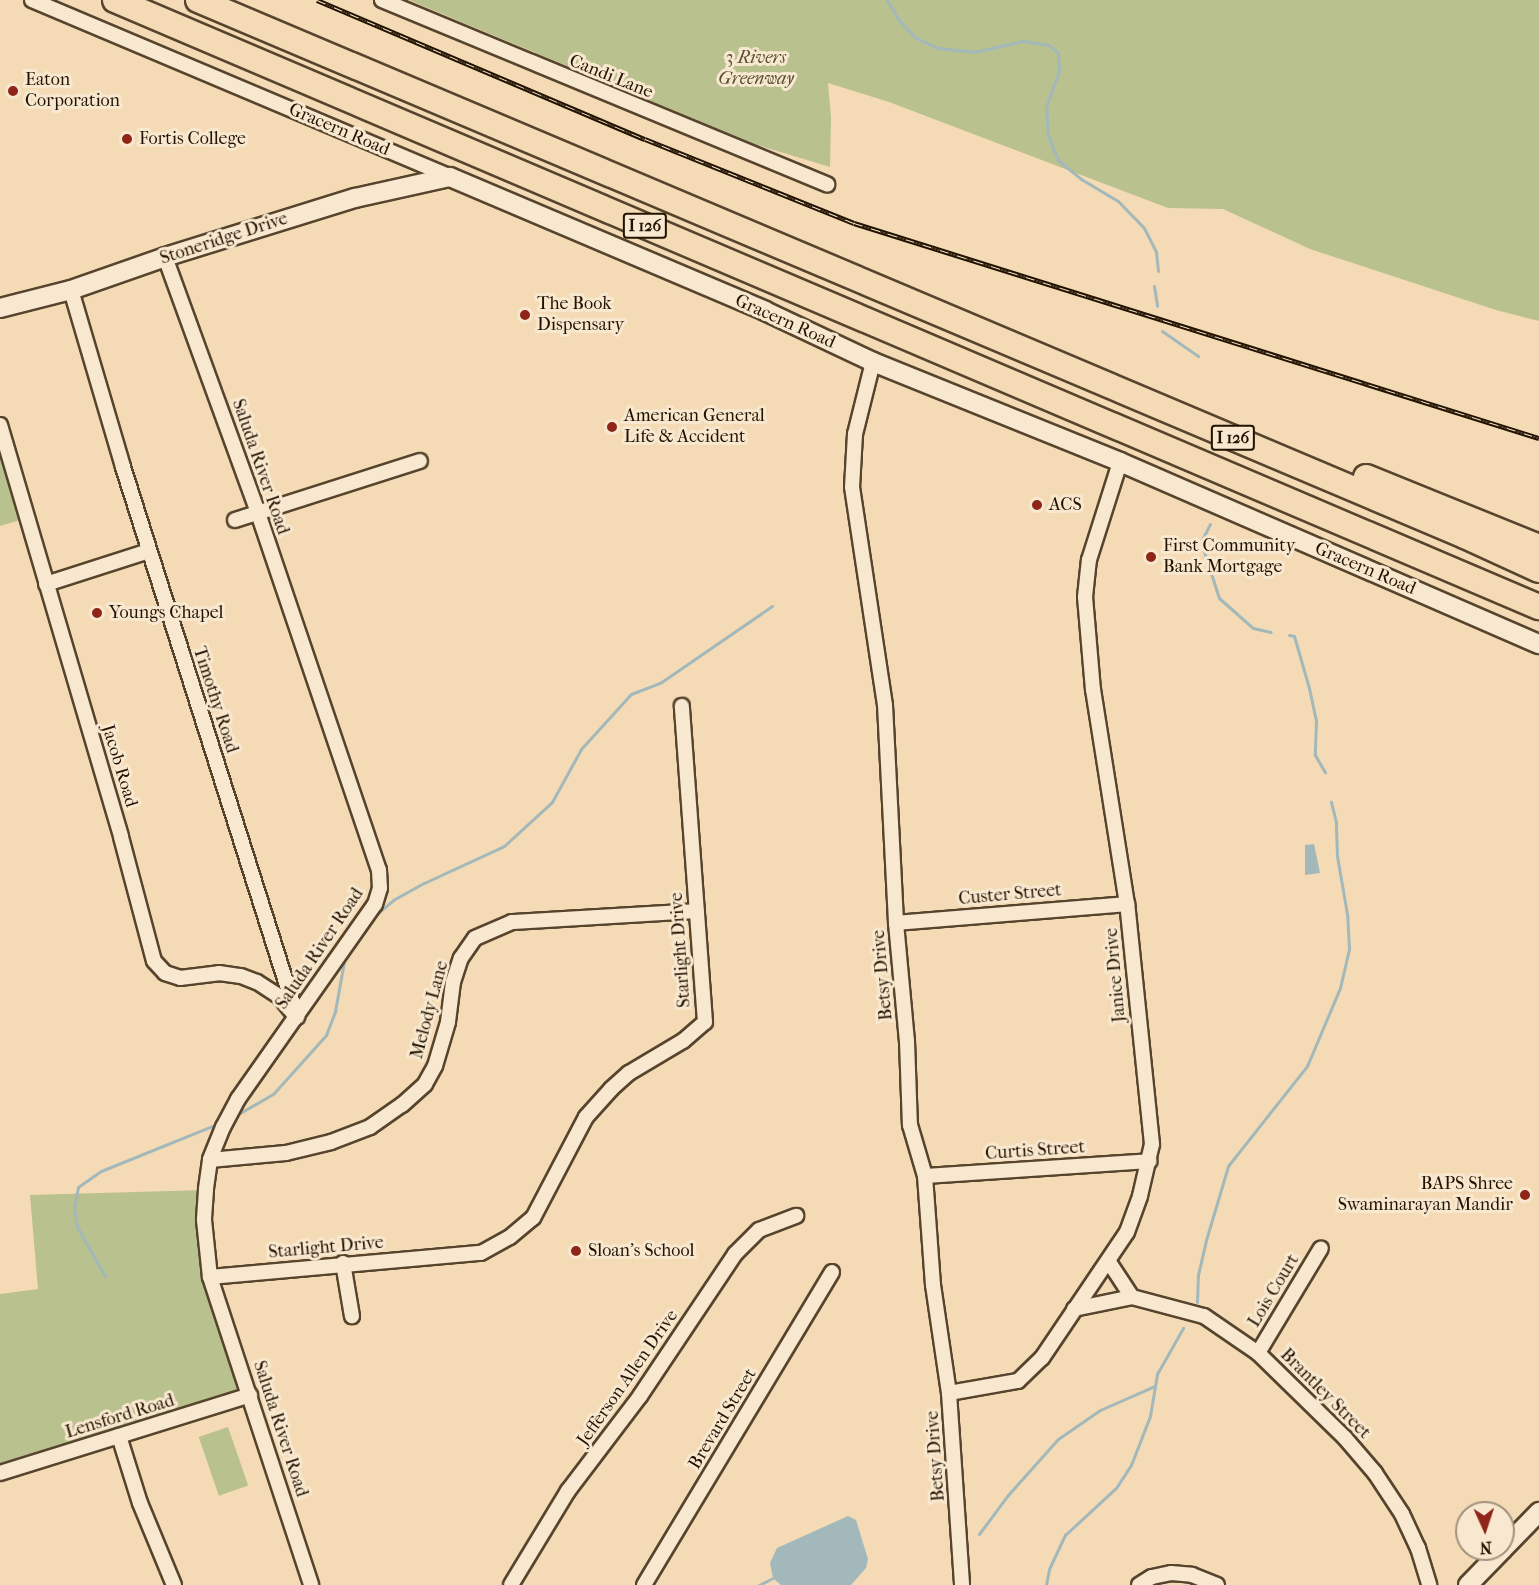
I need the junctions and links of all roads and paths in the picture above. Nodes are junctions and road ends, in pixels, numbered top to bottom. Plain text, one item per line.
1 (32, 0) edge
2 (115, 0) edge
3 (198, 0) edge
4 (382, 0) edge
5 (450, 177) junction
6 (827, 184) dead end
7 (165, 257) junction
8 (71, 290) junction
9 (0, 308) edge
10 (927, 309) junction
11 (873, 362) junction
12 (0, 425) edge
13 (420, 461) dead end
14 (1120, 462) junction
15 (258, 513) junction
16 (235, 520) dead end
17 (1539, 547) edge
18 (149, 551) junction
19 (1539, 570) edge
20 (46, 584) junction
21 (1539, 607) edge
22 (1539, 644) edge
23 (682, 706) dead end
24 (1127, 904) junction
25 (697, 911) junction
26 (896, 922) junction
27 (297, 1017) junction
28 (210, 1160) junction
29 (1149, 1161) junction
30 (925, 1176) junction
31 (796, 1216) dead end
32 (1321, 1248) dead end
33 (1109, 1262) junction
34 (343, 1263) junction
35 (832, 1272) dead end
36 (210, 1277) junction
37 (1132, 1297) junction
38 (1074, 1309) junction
39 (352, 1316) dead end
40 (1258, 1353) junction
41 (949, 1394) junction
42 (250, 1395) junction
43 (119, 1436) junction
44 (0, 1473) edge
45 (1539, 1512) edge
46 (1515, 1537) edge
47 (1491, 1561) edge
48 (174, 1585) edge
49 (311, 1585) edge
50 (511, 1585) edge
51 (644, 1585) edge
52 (962, 1585) edge
53 (1139, 1585) edge
54 (1217, 1585) edge
55 (1429, 1585) edge
56 (1468, 1585) edge

1 - 5 street, Gracern Road
2 - 21 highway, I 126
3 - 10 highway, I 126
4 - 6 street, Candi Lane
5 - 7 street, Stoneridge Drive
5 - 11 street, Gracern Road
7 - 8 street, Stoneridge Drive
7 - 15 street, Saluda River Road
8 - 9 street, Stoneridge Drive
8 - 18 street, Timothy Road
10 - 17 highway
10 - 19 highway, I 126
11 - 14 street, Gracern Road
11 - 26 street, Betsy Drive
12 - 20 street, Jacob Road
13 - 15 street
14 - 22 street, Gracern Road
14 - 24 street, Janice Drive
15 - 16 street
15 - 27 street, Saluda River Road
18 - 20 street
18 - 27 street, Timothy Road
20 - 27 street, Jacob Road
23 - 25 street, Starlight Drive
24 - 26 street, Custer Street
24 - 29 street, Janice Drive
25 - 28 street, Melody Lane
25 - 34 street, Starlight Drive
26 - 30 street, Betsy Drive
27 - 28 street, Saluda River Road
28 - 36 street, Saluda River Road
29 - 30 street, Curtis Street
29 - 33 street, Janice Drive
30 - 41 street, Betsy Drive
31 - 50 street, Jefferson Allen Drive
32 - 40 street, Lois Court
33 - 37 street
33 - 38 street, Janice Drive
34 - 36 street, Starlight Drive
34 - 39 street
35 - 51 street, Brevard Street
36 - 42 street, Saluda River Road
37 - 38 street, Brantley Street
37 - 40 street, Brantley Street
38 - 41 street, Janice Drive
40 - 55 street, Brantley Street
41 - 52 street, Betsy Drive
42 - 43 street, Lensford Road
42 - 49 street, Saluda River Road
43 - 44 street, Lensford Road
43 - 48 street
45 - 46 street
47 - 56 street
53 - 54 street

